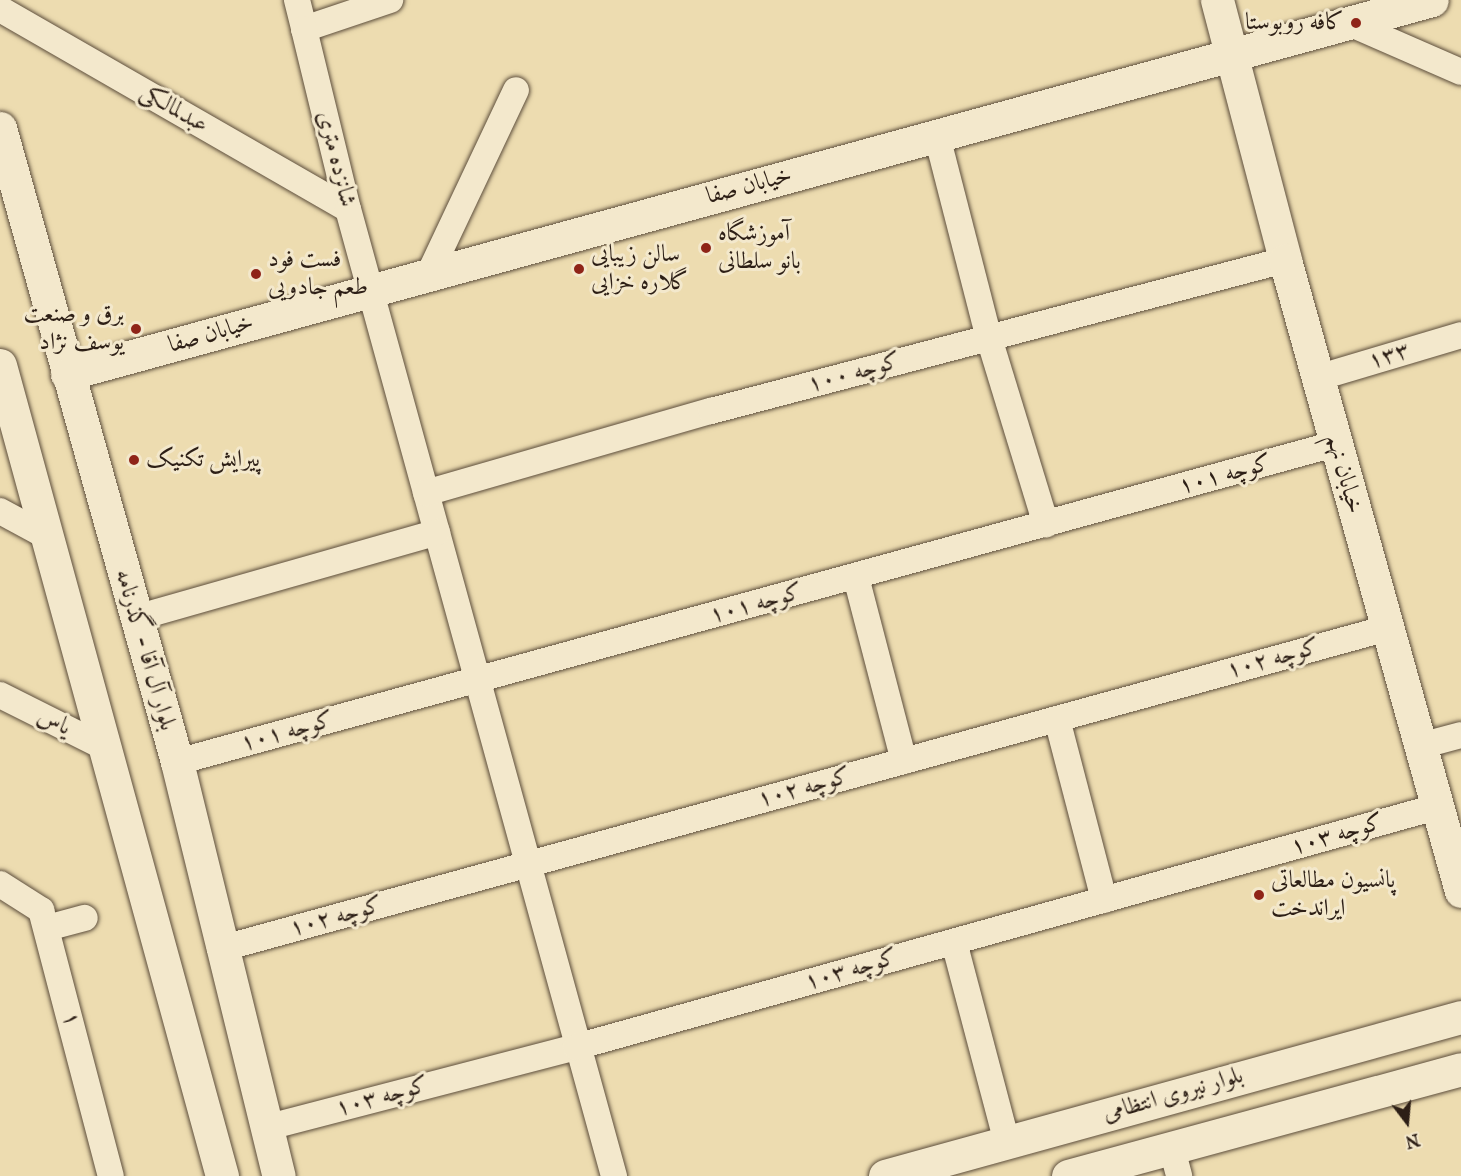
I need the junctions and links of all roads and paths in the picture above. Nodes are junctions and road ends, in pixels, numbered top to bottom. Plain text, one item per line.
1 (297, 0) edge
2 (390, 0) edge
3 (1217, 0) edge
4 (1432, 0) edge
5 (0, 9) edge
6 (1348, 23) junction
7 (304, 29) junction
8 (1231, 56) junction
9 (1461, 72) edge
10 (516, 90) dead end
11 (0, 128) edge
12 (937, 136) junction
13 (348, 209) junction
14 (1285, 260) junction
15 (430, 272) junction
16 (370, 289) junction
17 (1461, 335) edge
18 (989, 338) junction
19 (0, 365) edge
20 (67, 374) junction
21 (1317, 378) junction
22 (1335, 444) junction
23 (426, 493) junction
24 (0, 511) edge
25 (1046, 524) junction
26 (437, 532) junction
27 (48, 537) junction
28 (856, 577) junction
29 (136, 618) junction
30 (1388, 628) junction
31 (478, 681) junction
32 (0, 695) edge
33 (1057, 719) junction
34 (1461, 735) edge
35 (1420, 746) junction
36 (108, 749) junction
37 (904, 761) junction
38 (177, 762) junction
39 (1436, 807) junction
40 (528, 864) junction
41 (0, 884) edge
42 (1461, 891) edge
43 (1104, 900) junction
44 (85, 918) dead end
45 (47, 928) junction
46 (954, 942) junction
47 (220, 949) junction
48 (1461, 1017) edge
49 (576, 1047) junction
50 (1461, 1069) edge
51 (265, 1128) junction
52 (1007, 1142) junction
53 (1176, 1162) edge
54 (111, 1176) edge
55 (222, 1176) edge
56 (279, 1176) edge
57 (614, 1176) edge
58 (885, 1176) edge
59 (1068, 1176) edge

1 - 7 street, شانزده متری
2 - 7 street
3 - 8 street, خیابان نهم
4 - 6 street, خیابان صفا
5 - 13 street, عبدلمالکی
6 - 8 street, خیابان صفا
6 - 9 street
7 - 13 street, شانزده متری
8 - 12 street, خیابان صفا
8 - 14 street, خیابان نهم
10 - 15 street
11 - 20 street, بلوار آل آقا - گذرنامه
12 - 15 street, خیابان صفا
12 - 18 street
13 - 16 street, شانزده متری
14 - 18 street, کوچه ۱۰۰
14 - 21 street, خیابان نهم
15 - 16 street, خیابان صفا
16 - 20 street, خیابان صفا
16 - 23 street, شانزده متری
17 - 21 street, ۱۳۳
18 - 23 street, کوچه ۱۰۰
18 - 25 street
19 - 27 street
20 - 29 street, بلوار آل آقا - گذرنامه
21 - 22 street, خیابان نهم
22 - 25 street, کوچه ۱۰۱
22 - 30 street, خیابان نهم
23 - 26 street, شانزده متری
24 - 27 street
25 - 28 street, کوچه ۱۰۱
26 - 29 street
26 - 31 street, شانزده متری
27 - 36 street
28 - 31 street, کوچه ۱۰۱
28 - 37 street
29 - 38 street, بلوار آل آقا - گذرنامه
30 - 33 street, کوچه ۱۰۲
30 - 35 street, خیابان نهم
31 - 38 street, کوچه ۱۰۱
31 - 40 street, شانزده متری
32 - 36 street, یاس
33 - 37 street, کوچه ۱۰۲
33 - 43 street
34 - 35 street
35 - 39 street, خیابان نهم
36 - 55 street
37 - 40 street, کوچه ۱۰۲
38 - 47 street, بلوار آل آقا - گذرنامه
39 - 42 street, خیابان نهم
39 - 43 street, کوچه ۱۰۳
40 - 47 street, کوچه ۱۰۲
40 - 49 street, شانزده متری
41 - 45 street, ۱
43 - 46 street, کوچه ۱۰۳
44 - 45 street
45 - 54 street, ۱
46 - 49 street, کوچه ۱۰۳
46 - 52 street
47 - 51 street, بلوار آل آقا - گذرنامه
48 - 52 street, بلوار نیروی انتظامی
49 - 51 street, کوچه ۱۰۳
49 - 57 street, شانزده متری
50 - 53 street, بلوار نیروی انتظامی
51 - 56 street, بلوار آل آقا - گذرنامه
52 - 58 street, بلوار نیروی انتظامی
53 - 59 street, بلوار نیروی انتظامی

